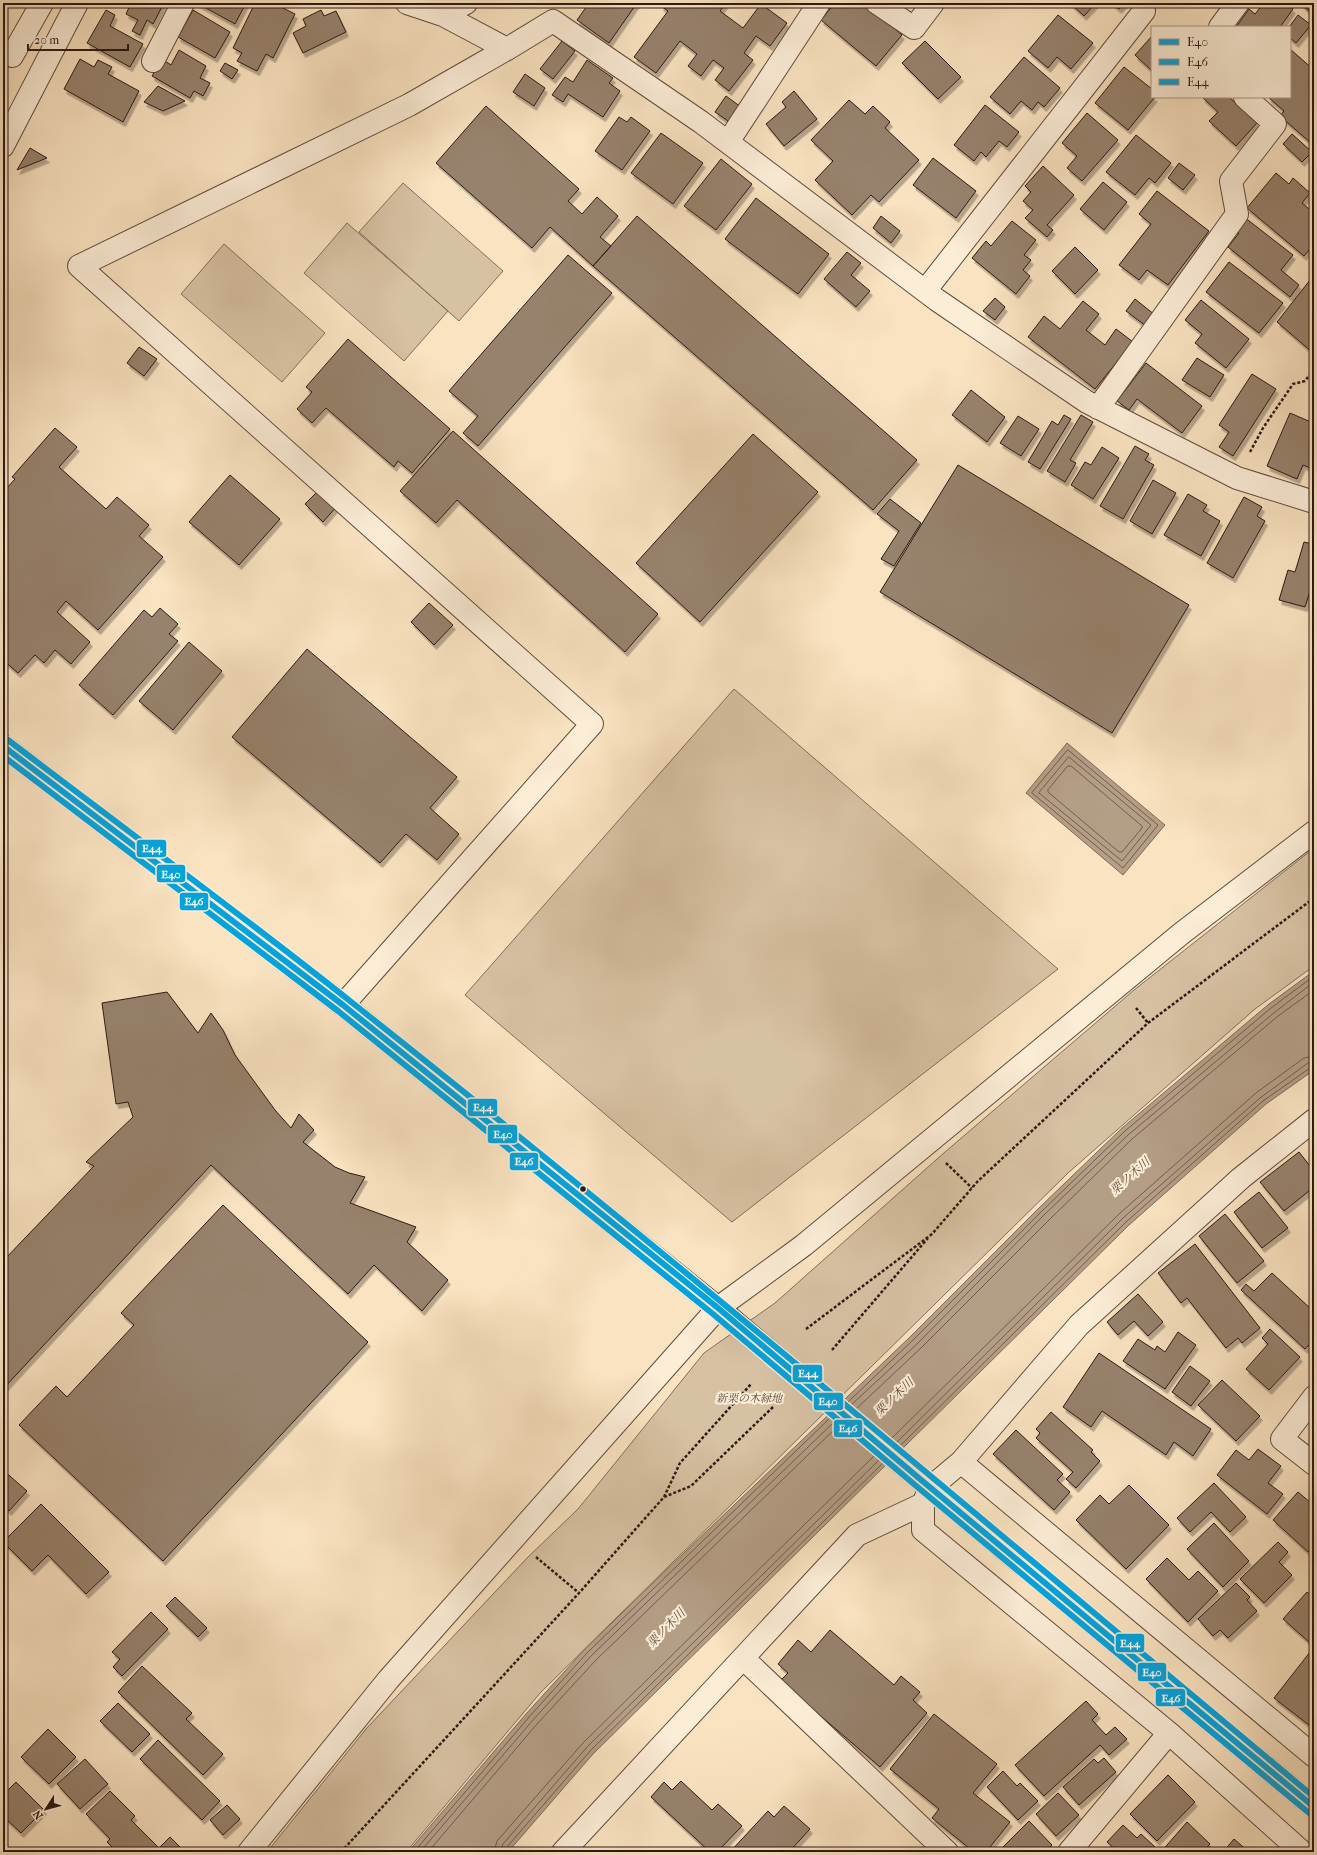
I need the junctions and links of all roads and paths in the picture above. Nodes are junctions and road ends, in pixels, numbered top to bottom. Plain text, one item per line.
1 (42, 3) edge
2 (47, 3) edge
3 (183, 3) edge
4 (407, 3) edge
5 (466, 3) edge
6 (819, 3) edge
7 (876, 3) edge
8 (933, 3) edge
9 (1238, 3) edge
10 (74, 9) edge
11 (1144, 10) dead end
12 (443, 15) junction
13 (1221, 26) edge
14 (507, 49) junction
15 (3, 50) edge
16 (153, 61) dead end
17 (1246, 98) edge
18 (6, 135) edge
19 (728, 142) junction
20 (925, 291) junction
21 (1314, 369) edge
22 (1098, 408) junction
23 (1237, 478) junction
24 (1314, 502) edge
25 (3, 746) edge
26 (1314, 832) edge
27 (1314, 898) edge
28 (343, 1005) junction
29 (1314, 1120) edge
30 (926, 1144) junction
31 (972, 1188) junction
32 (932, 1234) junction
33 (718, 1308) junction
34 (806, 1329) dead end
35 (832, 1350) dead end
36 (751, 1384) dead end
37 (1314, 1397) edge
38 (773, 1407) dead end
39 (961, 1462) junction
40 (1314, 1464) edge
41 (924, 1491) junction
42 (664, 1497) junction
43 (514, 1538) junction
44 (579, 1593) junction
45 (743, 1658) junction
46 (1169, 1733) junction
47 (1314, 1756) edge
48 (1314, 1807) edge
49 (249, 1852) edge
50 (341, 1852) edge
51 (563, 1852) edge
52 (947, 1852) edge
53 (1069, 1852) edge
54 (1302, 1852) edge

1 - 15 street
2 - 10 street
3 - 16 street
4 - 12 street
5 - 12 street
6 - 19 street
7 - 8 street
9 - 13 street
10 - 18 street
11 - 20 street
12 - 14 street
14 - 19 street
14 - 28 street
17 - 22 street
19 - 20 street
20 - 22 street
21 - 23 path
22 - 23 street
23 - 24 street
25 - 28 main road
26 - 30 street
27 - 31 path
28 - 33 main road
29 - 39 street
30 - 31 path
30 - 33 street
31 - 32 path
32 - 34 path
32 - 35 path
33 - 41 main road
33 - 43 street
36 - 42 path
37 - 40 street
38 - 42 path
39 - 41 street
39 - 47 street
41 - 45 street
41 - 46 street
41 - 48 main road
42 - 44 path
43 - 44 path
43 - 49 street
44 - 50 path
45 - 51 street
45 - 52 street
46 - 53 street
46 - 54 street

